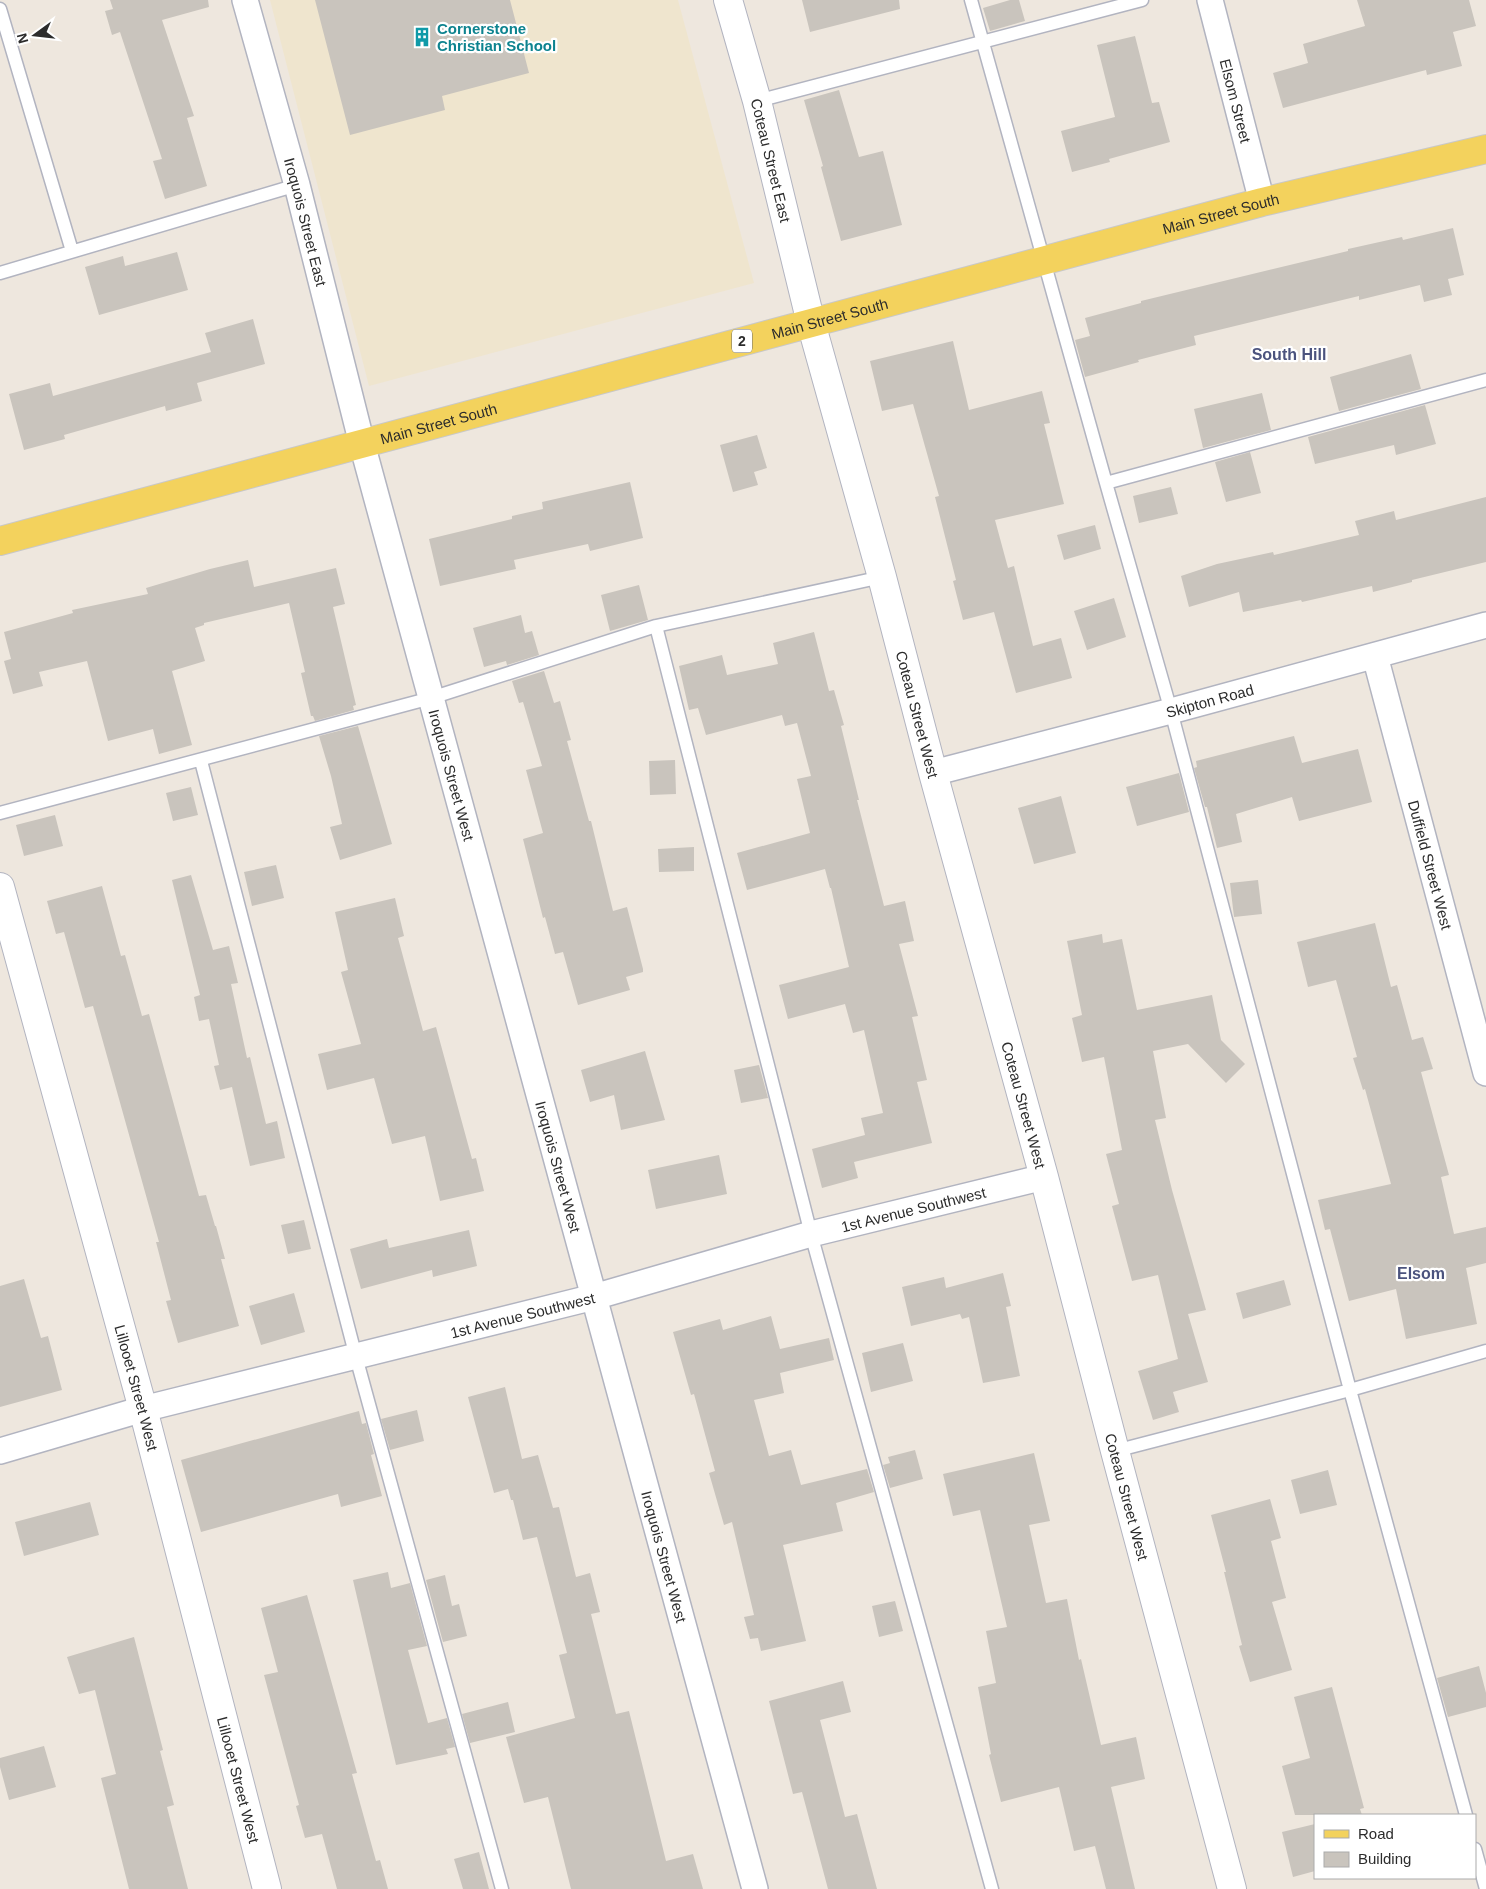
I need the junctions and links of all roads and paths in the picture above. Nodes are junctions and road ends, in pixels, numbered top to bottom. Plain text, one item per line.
1 (245, 0) edge
2 (728, 0) edge
3 (971, 0) edge
4 (1142, 0) edge
5 (1210, 0) edge
6 (0, 9) edge
7 (983, 43) junction
8 (757, 102) junction
9 (1486, 149) edge
10 (297, 185) junction
11 (1262, 202) junction
12 (72, 252) junction
13 (1043, 260) junction
14 (0, 272) edge
15 (811, 323) junction
16 (1486, 380) edge
17 (362, 444) junction
18 (1106, 483) junction
19 (0, 541) edge
20 (882, 577) junction
21 (1486, 625) edge
22 (656, 626) junction
23 (1375, 656) junction
24 (431, 698) junction
25 (1171, 711) junction
26 (201, 761) junction
27 (934, 773) junction
28 (0, 813) edge
29 (0, 887) edge
30 (1486, 1074) edge
31 (1044, 1176) junction
32 (812, 1234) junction
33 (594, 1297) junction
34 (1486, 1351) edge
35 (356, 1357) junction
36 (1350, 1390) junction
37 (143, 1409) junction
38 (0, 1450) edge
39 (1114, 1451) junction
40 (1466, 1814) edge
41 (1476, 1853) edge
42 (267, 1889) edge
43 (502, 1889) edge
44 (755, 1889) edge
45 (992, 1889) edge
46 (1232, 1889) edge
47 (1486, 1889) edge

1 - 10 street, Iroquois Street East
2 - 8 street, Coteau Street East
3 - 7 lane
4 - 7 lane
5 - 11 street, Elsom Street
6 - 12 lane
7 - 8 lane
7 - 13 lane
8 - 15 street, Coteau Street East
9 - 11 main road, Main Street South / 2
10 - 12 lane
10 - 17 street, Iroquois Street East
11 - 13 main road, Main Street South / 2
12 - 14 lane
13 - 15 main road, Main Street South / 2
13 - 18 lane
15 - 17 main road, Main Street South / 2
15 - 20 street, Coteau Street West
16 - 18 lane
17 - 19 main road, Main Street South / 2
17 - 24 street, Iroquois Street West
18 - 25 lane
20 - 22 lane
20 - 27 street, Coteau Street West
21 - 23 street, Skipton Road
22 - 24 lane
22 - 32 lane
23 - 25 street, Skipton Road
23 - 30 street, Duffield Street West
24 - 26 lane
24 - 33 street, Iroquois Street West
25 - 27 street, Skipton Road
25 - 36 lane
26 - 28 lane
26 - 35 lane
27 - 31 street, Coteau Street West
29 - 37 street, Lillooet Street West
31 - 32 street, 1st Avenue Southwest
31 - 39 street, Coteau Street West
32 - 33 street, 1st Avenue Southwest
32 - 45 lane
33 - 35 street, 1st Avenue Southwest
33 - 44 street, Iroquois Street West
34 - 36 lane
35 - 37 street, 1st Avenue Southwest
35 - 43 lane
36 - 39 lane
36 - 40 lane
37 - 38 street, 1st Avenue Southwest
37 - 42 street, Lillooet Street West
39 - 46 street, Coteau Street West
41 - 47 lane

